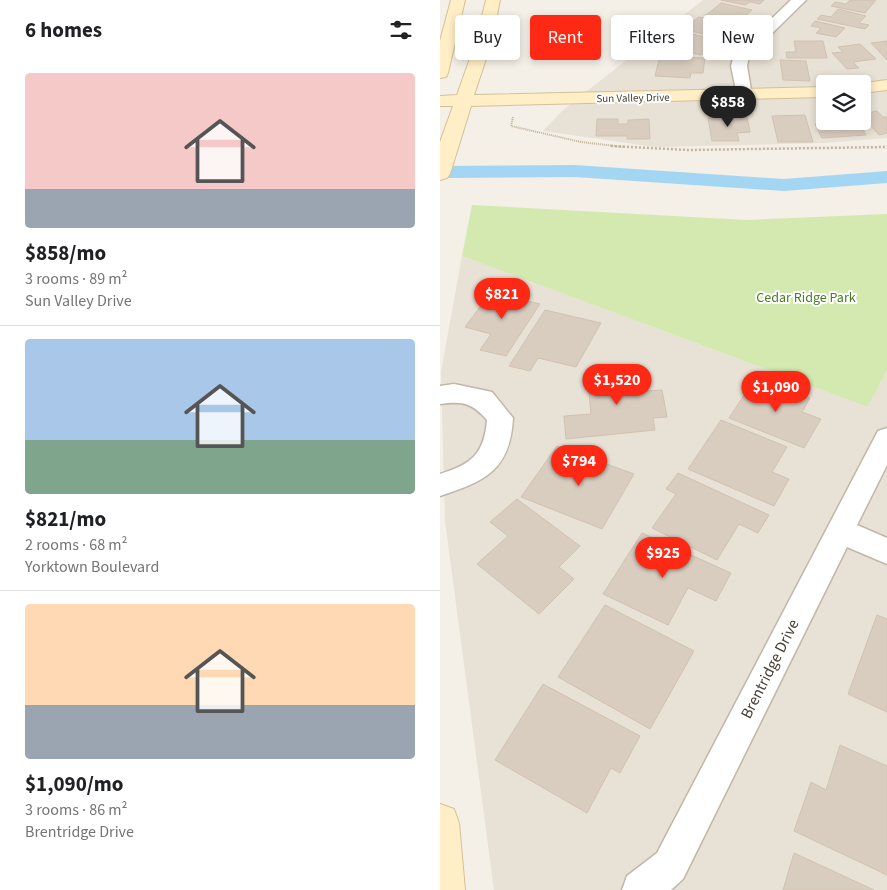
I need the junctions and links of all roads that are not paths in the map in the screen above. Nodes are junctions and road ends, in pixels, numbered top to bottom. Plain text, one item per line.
1 (458, 0) edge
2 (493, 0) edge
3 (799, 0) edge
4 (440, 73) edge
5 (887, 84) edge
6 (871, 87) edge
7 (816, 92) edge
8 (744, 96) junction
9 (440, 100) edge
10 (463, 100) junction
11 (440, 174) edge
12 (440, 394) edge
13 (887, 438) edge
14 (440, 485) edge
15 (840, 532) junction
16 (887, 551) edge
17 (440, 823) edge
18 (445, 890) edge
19 (641, 890) edge

1 - 4 main road
2 - 10 main road
3 - 8 street
5 - 6 main road
7 - 8 main road, Sun Valley Drive
8 - 10 main road, Sun Valley Drive
9 - 10 main road, Sun Valley Drive
10 - 11 main road
12 - 14 street
13 - 15 street, Brentridge Drive
15 - 16 street
15 - 19 street, Brentridge Drive
17 - 18 main road

